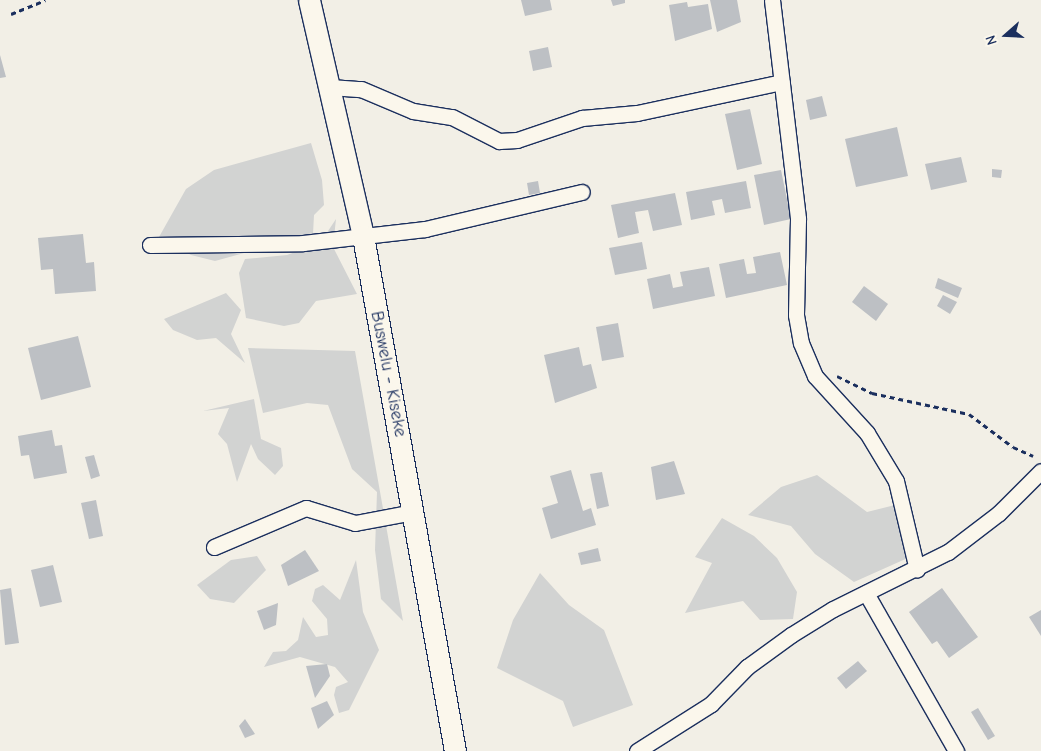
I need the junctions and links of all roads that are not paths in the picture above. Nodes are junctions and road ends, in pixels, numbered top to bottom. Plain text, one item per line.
1 (309, 0) edge
2 (772, 0) edge
3 (782, 82) junction
4 (330, 87) junction
5 (582, 192) dead end
6 (363, 236) junction
7 (150, 245) dead end
8 (1041, 471) edge
9 (414, 512) junction
10 (214, 547) dead end
11 (917, 570) junction
12 (866, 593) junction
13 (455, 751) edge
14 (637, 751) edge
15 (956, 751) edge

1 - 4 main road, Buswelu - Kiseke
2 - 3 street
3 - 4 street
3 - 11 street
4 - 6 main road, Buswelu - Kiseke
5 - 6 street
6 - 7 street
6 - 9 main road, Buswelu - Kiseke
8 - 11 street
9 - 10 street
9 - 13 main road, Buswelu - Kiseke
11 - 12 street
12 - 14 street
12 - 15 street

